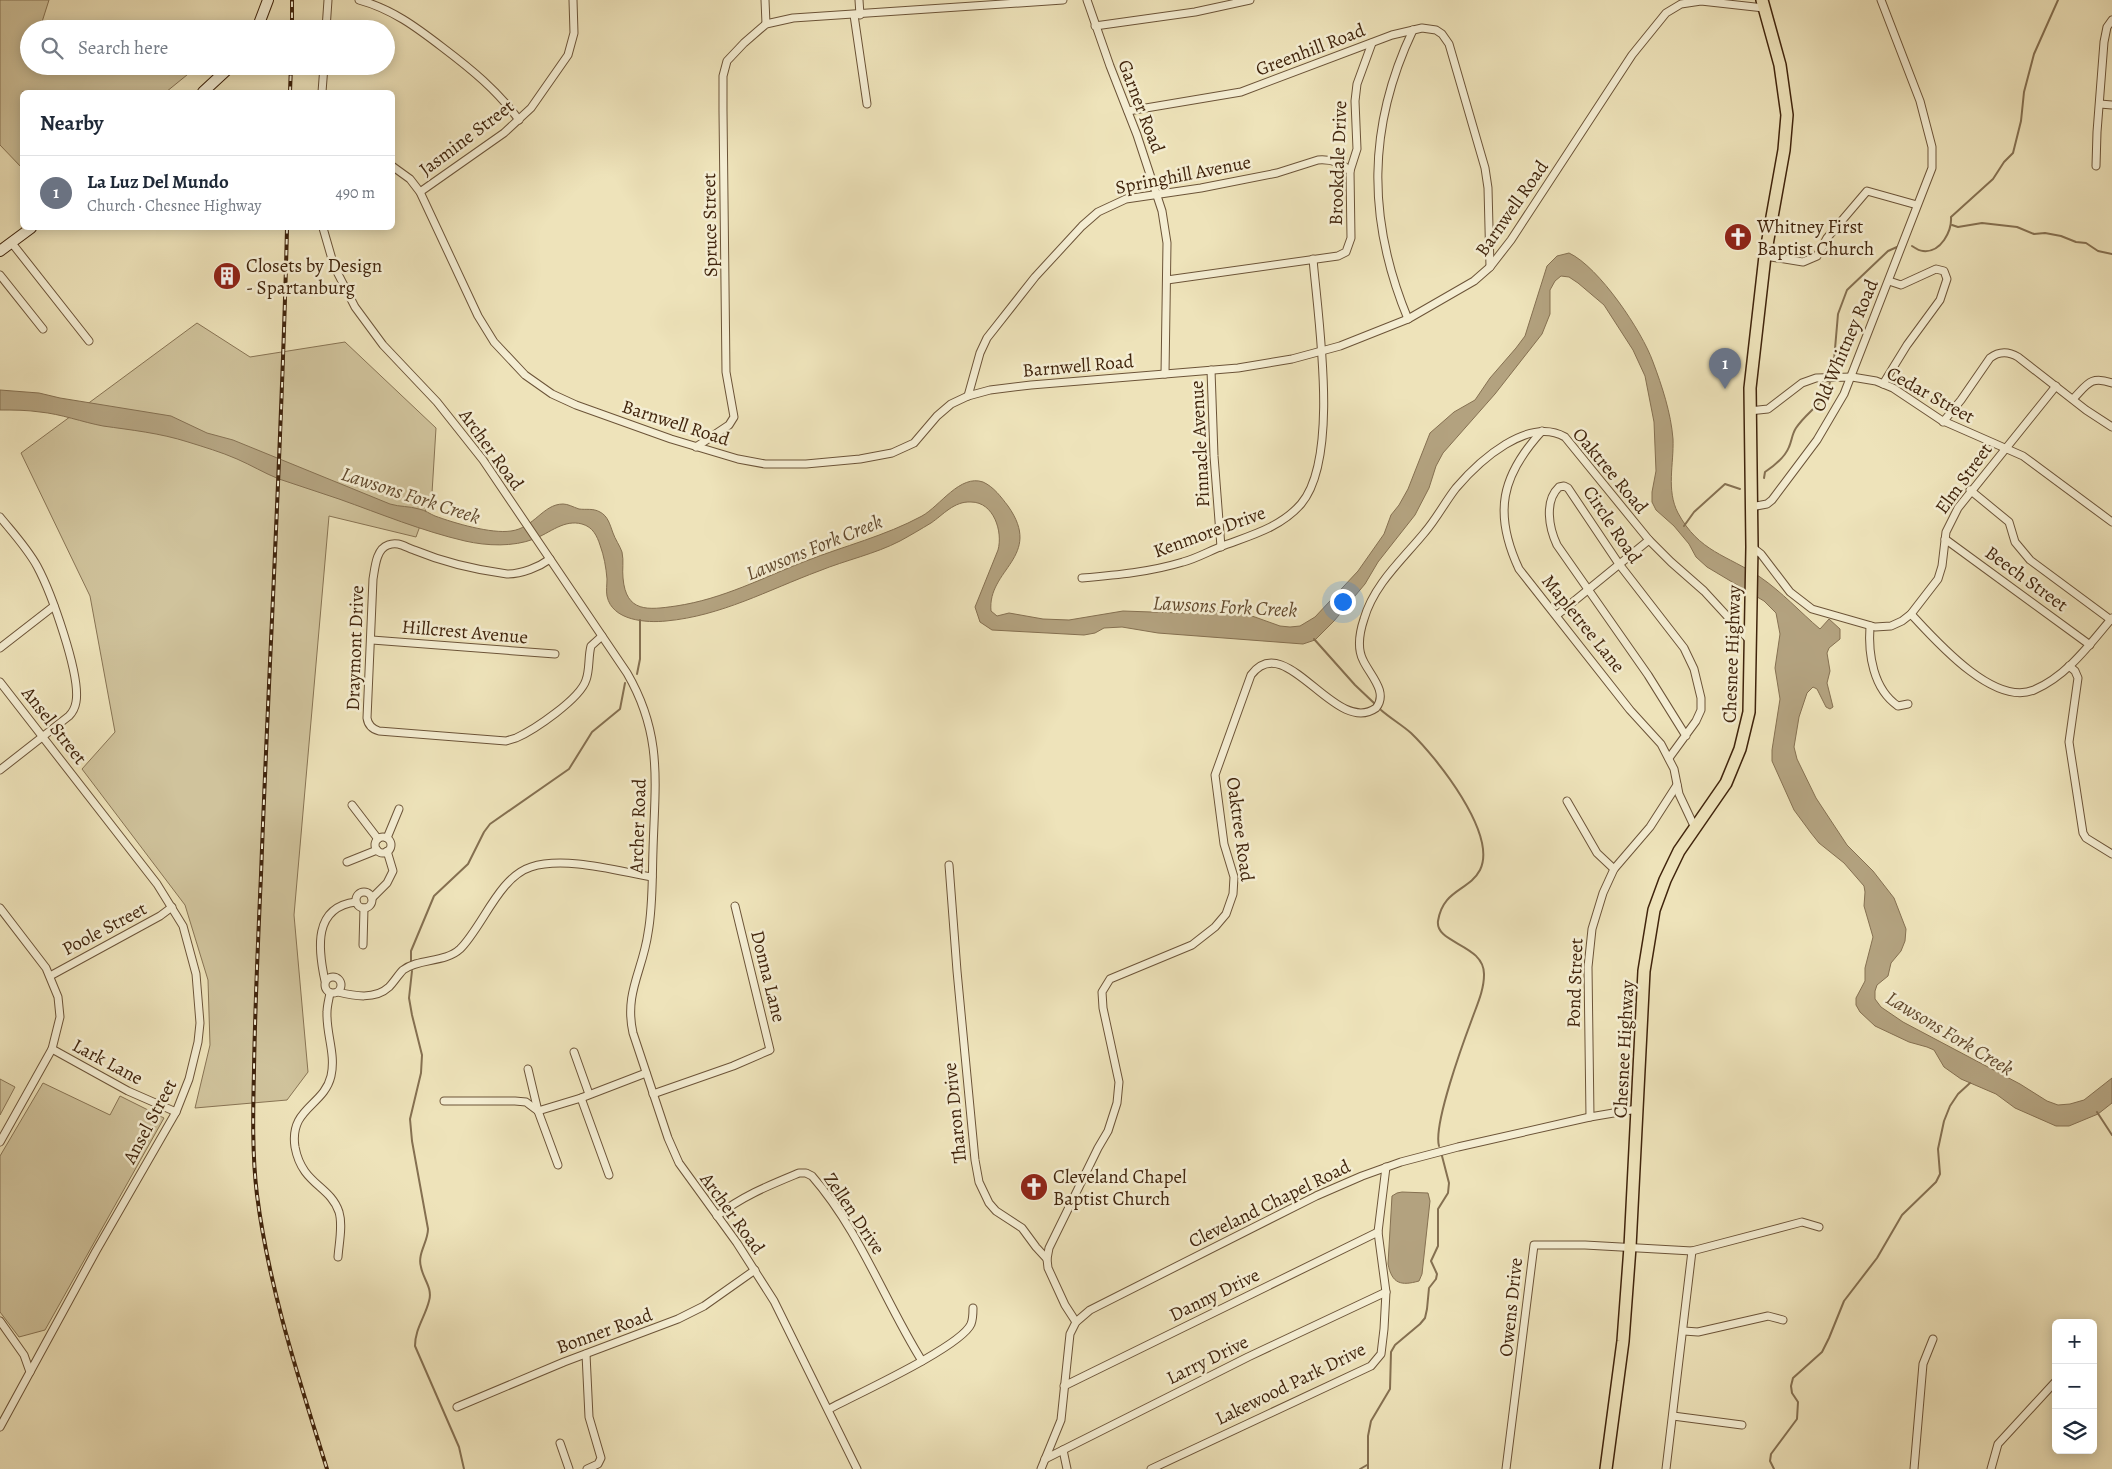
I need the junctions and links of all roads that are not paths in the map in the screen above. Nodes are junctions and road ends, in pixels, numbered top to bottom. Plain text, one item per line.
1 (268, 0) edge
2 (328, 0) edge
3 (360, 0) edge
4 (573, 0) edge
5 (765, 0) edge
6 (859, 0) edge
7 (955, 0) edge
8 (1063, 0) edge
9 (1087, 0) edge
10 (1250, 0) edge
11 (1881, 0) edge
12 (1763, 4) edge
13 (955, 8) junction
14 (857, 15) junction
15 (260, 20) edge
16 (327, 20) edge
17 (2112, 20) edge
18 (766, 24) junction
19 (1096, 26) junction
20 (1413, 30) junction
21 (1372, 43) junction
22 (221, 75) edge
23 (323, 75) edge
24 (205, 90) edge
25 (322, 90) edge
26 (867, 104) dead end
27 (2100, 104) junction
28 (2112, 105) edge
29 (1128, 110) junction
30 (519, 120) junction
31 (2096, 166) dead end
32 (395, 168) edge
33 (1350, 171) junction
34 (420, 192) junction
35 (1157, 194) junction
36 (1917, 205) junction
37 (27, 230) edge
38 (325, 230) edge
39 (12, 242) junction
40 (0, 251) edge
41 (1765, 256) junction
42 (1313, 259) junction
43 (1490, 267) junction
44 (0, 275) edge
45 (1167, 280) junction
46 (1889, 281) junction
47 (1408, 319) junction
48 (43, 329) dead end
49 (89, 341) dead end
50 (1321, 352) junction
51 (1211, 370) junction
52 (1165, 374) junction
53 (1852, 377) junction
54 (1883, 384) junction
55 (2112, 384) edge
56 (2056, 386) junction
57 (968, 396) junction
58 (2073, 399) junction
59 (1749, 411) junction
60 (1943, 422) junction
61 (2112, 426) edge
62 (1542, 431) junction
63 (696, 447) junction
64 (2005, 447) junction
65 (1970, 490) junction
66 (1751, 506) junction
67 (0, 517) edge
68 (2112, 522) edge
69 (2, 525) edge
70 (1944, 539) junction
71 (1649, 540) junction
72 (1221, 546) junction
73 (1752, 548) junction
74 (550, 559) junction
75 (1619, 564) junction
76 (1082, 578) dead end
77 (1587, 590) junction
78 (54, 606) junction
79 (1911, 614) junction
80 (1557, 615) junction
81 (2111, 619) edge
82 (1870, 626) junction
83 (602, 636) junction
84 (1750, 636) junction
85 (372, 640) junction
86 (2090, 645) junction
87 (0, 648) edge
88 (556, 654) dead end
89 (2070, 666) junction
90 (0, 682) edge
91 (1908, 704) dead end
92 (43, 736) junction
93 (1686, 736) junction
94 (1669, 758) junction
95 (0, 770) edge
96 (1677, 785) junction
97 (1567, 801) dead end
98 (352, 805) dead end
99 (399, 809) dead end
100 (1696, 828) junction
101 (387, 838) junction
102 (378, 839) junction
103 (376, 850) junction
104 (388, 851) junction
105 (2112, 854) edge
106 (347, 862) dead end
107 (949, 865) dead end
108 (1614, 869) junction
109 (652, 877) junction
110 (372, 898) junction
111 (356, 902) junction
112 (172, 906) junction
113 (735, 906) dead end
114 (0, 908) edge
115 (364, 908) junction
116 (363, 945) dead end
117 (50, 976) junction
118 (325, 981) junction
119 (338, 992) junction
120 (330, 993) junction
121 (52, 1049) junction
122 (574, 1052) dead end
123 (528, 1069) dead end
124 (646, 1074) junction
125 (589, 1094) junction
126 (653, 1094) junction
127 (581, 1098) junction
128 (444, 1101) dead end
129 (1637, 1109) junction
130 (538, 1111) junction
131 (176, 1112) junction
132 (1590, 1117) junction
133 (0, 1142) edge
134 (558, 1165) dead end
135 (1386, 1167) junction
136 (609, 1175) dead end
137 (717, 1216) junction
138 (1819, 1227) dead end
139 (1378, 1232) junction
140 (1630, 1248) junction
141 (1692, 1251) junction
142 (338, 1257) dead end
143 (1047, 1259) junction
144 (755, 1270) junction
145 (1386, 1292) junction
146 (973, 1308) dead end
147 (1783, 1320) dead end
148 (0, 1321) edge
149 (1076, 1322) junction
150 (1684, 1331) junction
151 (1933, 1339) dead end
152 (586, 1354) junction
153 (922, 1361) junction
154 (30, 1372) junction
155 (2052, 1385) edge
156 (1064, 1386) junction
157 (457, 1406) dead end
158 (828, 1409) junction
159 (1673, 1416) junction
160 (1742, 1425) dead end
161 (0, 1427) edge
162 (560, 1443) dead end
163 (1063, 1450) junction
164 (1045, 1459) junction
165 (568, 1469) edge
166 (587, 1469) edge
167 (857, 1469) edge
168 (1041, 1469) edge
169 (1067, 1469) edge
170 (1151, 1469) edge
171 (1506, 1469) edge
172 (1606, 1469) edge
173 (1666, 1469) edge
174 (1914, 1469) edge
175 (1991, 1469) edge

1 - 15 main road
2 - 16 street
3 - 30 street
4 - 30 street, Jasmine Street
5 - 18 street
6 - 14 street
7 - 13 street
8 - 13 street
9 - 19 street, Garner Road
10 - 19 street
11 - 36 street, Old Whitney Road
12 - 41 main road, Chesnee Highway
12 - 43 street, Barnwell Road
13 - 14 street
14 - 18 street
14 - 26 street
17 - 27 street
18 - 63 street, Spruce Street
19 - 29 street, Garner Road
20 - 21 street, Greenhill Road
20 - 43 street, Greenhill Road
20 - 47 street
21 - 29 street, Greenhill Road
21 - 33 street, Brookdale Drive
22 - 24 main road
23 - 25 street
27 - 28 street
27 - 31 street
29 - 35 street, Garner Road
30 - 34 street, Jasmine Street
32 - 34 street, Barnwell Road
33 - 35 street, Springhill Avenue
33 - 42 street, Brookdale Drive
34 - 63 street, Barnwell Road
35 - 45 street, Garner Road
35 - 57 street, Springhill Avenue
36 - 41 street
36 - 46 street, Old Whitney Road
37 - 39 main road
38 - 74 street, Archer Road
39 - 40 main road
39 - 49 street
41 - 59 main road, Chesnee Highway
42 - 45 street
42 - 50 street, Kenmore Drive
43 - 47 street, Barnwell Road
44 - 48 street
45 - 52 street, Garner Road
46 - 53 street, Old Whitney Road
46 - 54 street
47 - 50 street, Barnwell Road
50 - 51 street, Barnwell Road
50 - 72 street, Kenmore Drive
51 - 52 street, Barnwell Road
51 - 72 street, Pinnacle Avenue
52 - 57 street, Barnwell Road
53 - 54 street, Cedar Street
53 - 59 street, Cedar Street
53 - 66 street, Old Whitney Road
54 - 60 street, Cedar Street
55 - 58 street
56 - 58 street
56 - 60 street
56 - 64 street, Elm Street
57 - 63 street, Barnwell Road
58 - 61 street
59 - 66 main road, Chesnee Highway
60 - 64 street, Cedar Street
62 - 71 street, Oaktree Road
62 - 80 street, Mapletree Lane
62 - 143 street, Oaktree Road
64 - 65 street, Elm Street
64 - 68 street, Cedar Street
65 - 70 street, Elm Street
65 - 81 street
66 - 73 main road, Chesnee Highway
67 - 69 street
69 - 78 street
70 - 79 street, Elm Street
70 - 86 street, Beech Street
71 - 75 street
71 - 84 street, Oaktree Road
72 - 76 street, Kenmore Drive
73 - 82 street, Elm Street
73 - 84 main road, Chesnee Highway
74 - 83 street, Archer Road
74 - 85 street, Draymont Drive
75 - 77 street
75 - 77 street, Circle Road
75 - 93 street, Circle Road
77 - 80 street
77 - 93 street, Circle Road
78 - 87 street
78 - 92 street
79 - 82 street, Elm Street
79 - 89 street
80 - 94 street, Mapletree Lane
81 - 86 street
82 - 91 street
83 - 85 street, Draymont Drive
83 - 109 street, Archer Road
84 - 100 main road, Chesnee Highway
85 - 88 street, Hillcrest Avenue
86 - 89 street
89 - 105 street
90 - 92 street, Ansel Street
92 - 95 street
92 - 112 street, Ansel Street
93 - 94 street, Circle Road
94 - 96 street, Mapletree Lane
96 - 100 street, Mapletree Lane
96 - 108 street, Pond Street
97 - 108 street
98 - 102 street
99 - 101 street
100 - 129 main road, Chesnee Highway
101 - 102 street
101 - 104 street
102 - 103 street
103 - 104 street
103 - 106 street
104 - 110 street
107 - 143 street, Tharon Drive
108 - 132 street, Pond Street
109 - 119 street
109 - 124 street, Archer Road
110 - 111 street
110 - 115 street
111 - 115 street
111 - 118 street
112 - 117 street, Poole Street
112 - 131 street, Ansel Street
113 - 126 street, Donna Lane
114 - 117 street
115 - 116 street
117 - 121 street
118 - 119 street
118 - 120 street
119 - 120 street
120 - 142 street
121 - 131 street, Lark Lane
121 - 133 street
122 - 125 street
123 - 130 street
124 - 125 street
124 - 126 street, Archer Road
125 - 127 street
126 - 137 street, Archer Road
127 - 130 street
127 - 136 street
128 - 130 street
129 - 132 street, Cleveland Chapel Road
129 - 140 main road, Chesnee Highway
130 - 134 street
131 - 154 street, Ansel Street
132 - 135 street, Cleveland Chapel Road
135 - 139 street, Lakewood Park Drive
135 - 149 street, Cleveland Chapel Road
137 - 144 street, Archer Road
137 - 153 street, Zellen Drive
138 - 141 street
139 - 145 street, Lakewood Park Drive
139 - 156 street, Danny Drive
140 - 141 street
140 - 171 street, Owens Drive
140 - 172 main road, Chesnee Highway
141 - 150 street
143 - 149 street, Tharon Drive
144 - 152 street, Bonner Road
144 - 158 street, Archer Road
145 - 163 street, Larry Drive
145 - 170 street, Lakewood Park Drive
146 - 153 street
147 - 150 street
148 - 154 street
149 - 156 street
150 - 159 street
151 - 174 street
152 - 157 street, Bonner Road
152 - 166 street
153 - 158 street
154 - 161 street, Ansel Street
155 - 175 street
156 - 164 street
158 - 167 street, Archer Road
159 - 160 street
159 - 173 street
162 - 165 street
163 - 164 street, Larry Drive
163 - 169 street
164 - 168 street

